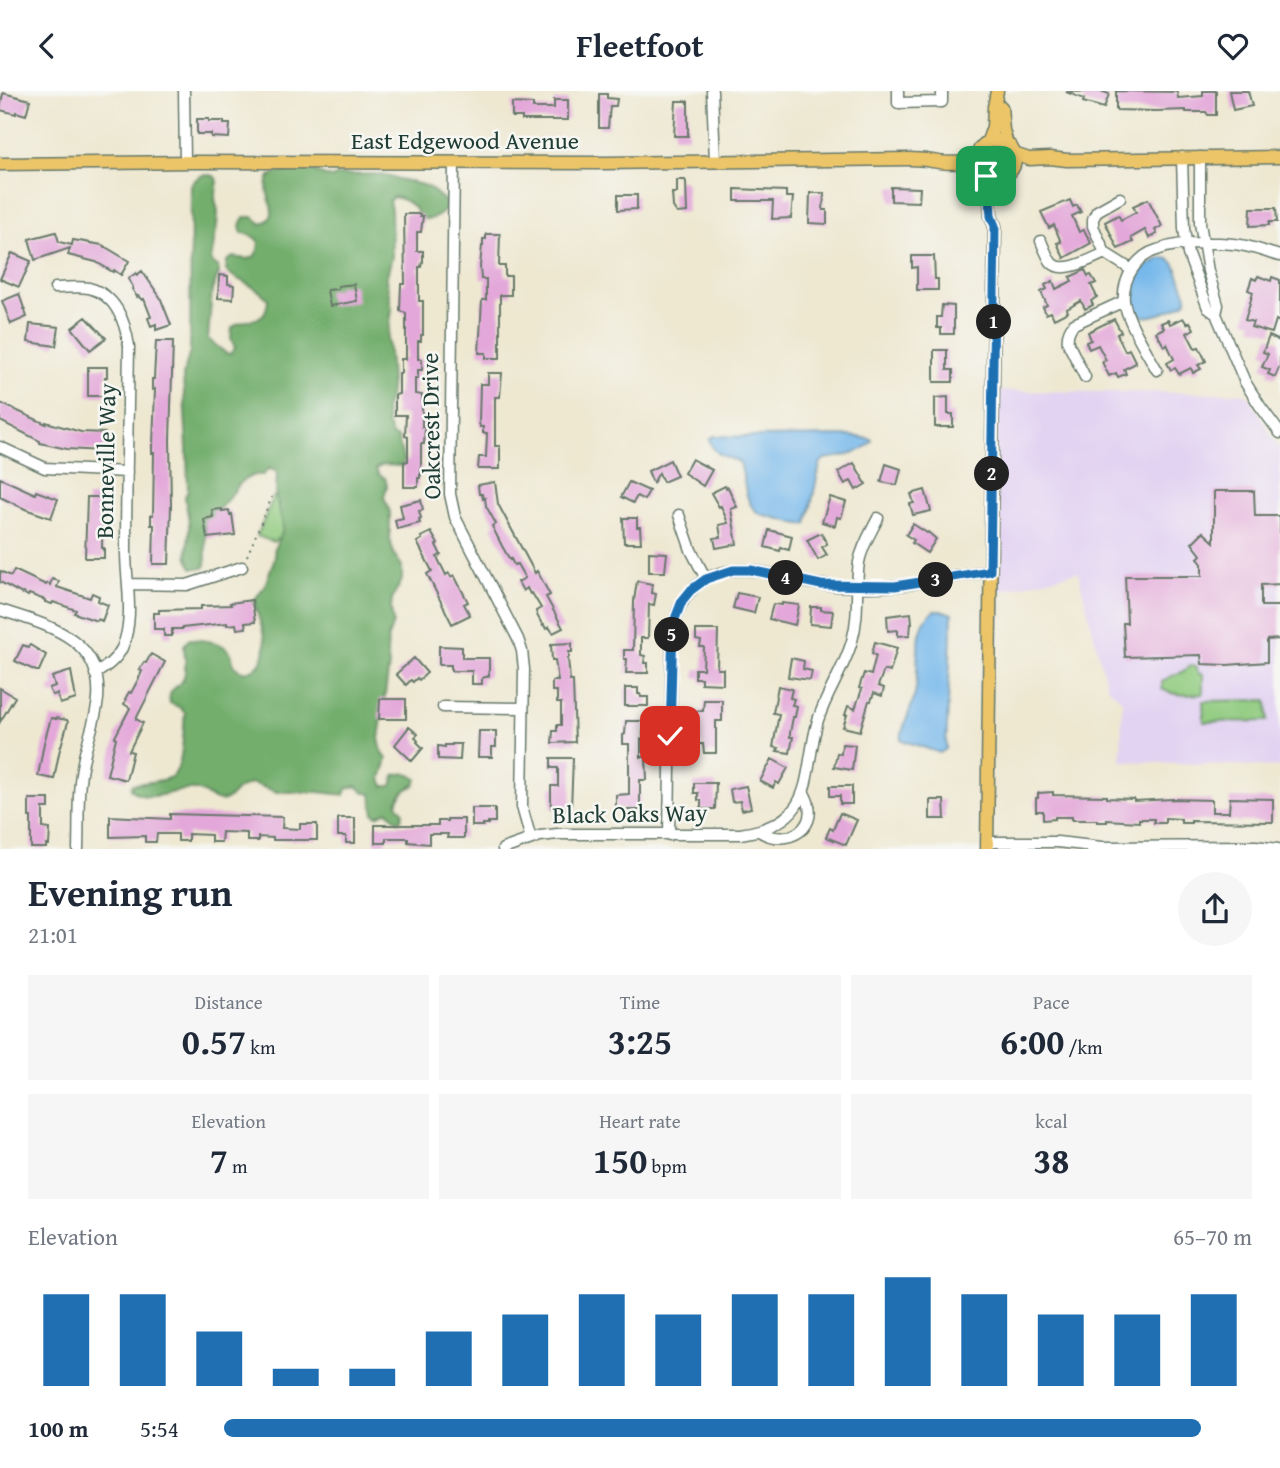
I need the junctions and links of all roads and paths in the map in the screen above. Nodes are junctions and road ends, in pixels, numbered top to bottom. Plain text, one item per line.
1 (184, 91) edge
2 (712, 91) edge
3 (898, 91) edge
4 (942, 91) edge
5 (997, 94) edge
6 (984, 145) junction
7 (1011, 149) junction
8 (1182, 157) junction
9 (1200, 157) junction
10 (1280, 157) edge
11 (930, 159) junction
12 (715, 160) junction
13 (1067, 160) junction
14 (185, 162) junction
15 (454, 162) junction
16 (0, 164) edge
17 (981, 171) junction
18 (1006, 175) junction
19 (1120, 198) dead end
20 (995, 226) junction
21 (1041, 241) dead end
22 (1194, 244) junction
23 (1105, 253) junction
24 (1280, 256) edge
25 (1132, 270) junction
26 (55, 288) dead end
27 (1124, 301) junction
28 (1216, 314) junction
29 (1157, 370) dead end
30 (1085, 377) dead end
31 (1280, 433) edge
32 (0, 447) edge
33 (127, 472) junction
34 (272, 497) dead end
35 (679, 515) dead end
36 (878, 518) dead end
37 (242, 567) joint
38 (990, 571) junction
39 (706, 579) junction
40 (128, 584) junction
41 (858, 586) junction
42 (3, 611) edge
43 (0, 624) edge
44 (95, 674) junction
45 (443, 707) dead end
46 (523, 708) junction
47 (804, 793) junction
48 (759, 831) junction
49 (669, 835) junction
50 (531, 839) junction
51 (987, 845) edge
52 (1097, 848) edge
53 (78, 849) edge
54 (503, 849) edge
55 (1278, 849) edge

1 - 14 street
2 - 12 street
3 - 4 street
5 - 6 main road
5 - 7 main road
6 - 7 main road
6 - 11 main road
6 - 17 main road
7 - 13 main road
7 - 18 main road
8 - 9 main road
8 - 13 main road
8 - 22 street
9 - 10 main road
9 - 22 street
11 - 12 main road, East Edgewood Avenue
11 - 17 main road
12 - 15 main road, East Edgewood Avenue
13 - 18 main road
14 - 15 main road, East Edgewood Avenue
14 - 16 main road, East Edgewood Avenue
15 - 46 street, Oakcrest Drive
17 - 18 main road
17 - 20 main road
18 - 20 main road
19 - 23 street
20 - 38 main road
21 - 23 street
22 - 24 street
22 - 25 street
22 - 28 street
22 - 28 street
23 - 25 street
25 - 27 street
26 - 33 street, Bonneville Way
27 - 29 street
27 - 30 street
28 - 31 street
32 - 33 street
33 - 40 street, Bonneville Way
34 - 37 path
35 - 39 street
36 - 41 street
37 - 40 street
38 - 41 street
38 - 51 main road
39 - 41 street
39 - 49 street
40 - 44 street, Bonneville Way
41 - 47 street
42 - 43 street
42 - 44 street
44 - 53 street
45 - 46 street
46 - 50 street, Oakcrest Drive
47 - 48 street
47 - 48 street
48 - 49 street, Black Oaks Way
49 - 50 street, Black Oaks Way
50 - 54 street, Black Oaks Way
51 - 52 street
52 - 55 street

